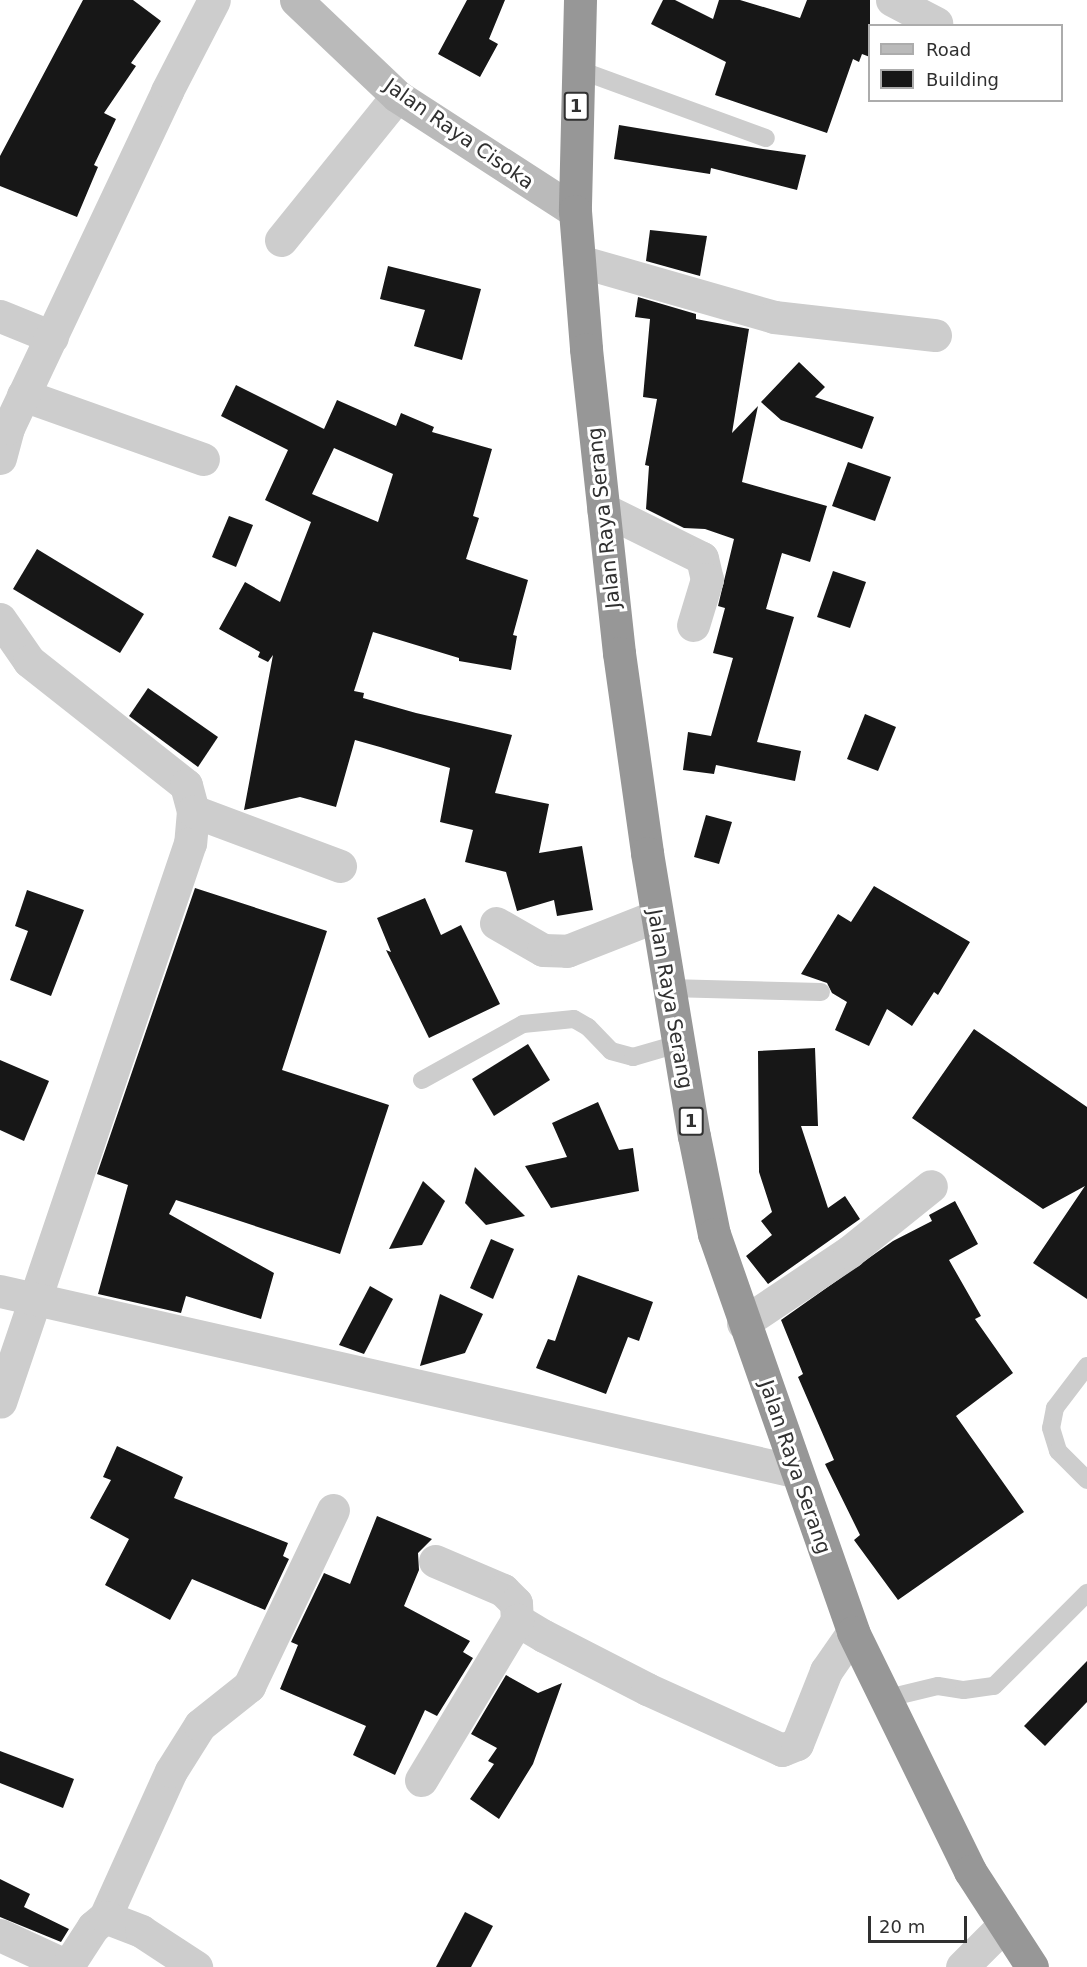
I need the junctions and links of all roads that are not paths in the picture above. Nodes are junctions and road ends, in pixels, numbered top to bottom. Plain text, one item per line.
1 (214, 0) edge
2 (296, 0) edge
3 (580, 0) edge
4 (892, 0) edge
5 (936, 23) dead end
6 (577, 69) junction
7 (397, 96) junction
8 (766, 138) dead end
9 (575, 211) junction
10 (281, 240) dead end
11 (579, 261) junction
12 (0, 316) edge
13 (935, 335) dead end
14 (52, 337) junction
15 (23, 395) junction
16 (0, 458) edge
17 (203, 459) dead end
18 (603, 509) junction
19 (0, 619) edge
20 (693, 625) dead end
21 (193, 811) junction
22 (340, 866) dead end
23 (656, 916) junction
24 (496, 922) dead end
25 (668, 988) junction
26 (821, 992) dead end
27 (678, 1044) junction
28 (422, 1080) dead end
29 (931, 1186) dead end
30 (0, 1291) edge
31 (36, 1302) junction
32 (743, 1323) junction
33 (1087, 1366) edge
34 (0, 1402) edge
35 (794, 1472) junction
36 (1087, 1480) edge
37 (333, 1510) dead end
38 (435, 1561) dead end
39 (1087, 1593) edge
40 (518, 1620) junction
41 (854, 1632) junction
42 (888, 1698) junction
43 (421, 1780) dead end
44 (105, 1917) junction
45 (1003, 1926) junction
46 (0, 1935) edge
47 (67, 1967) edge
48 (196, 1967) edge
49 (962, 1967) edge
50 (1032, 1967) edge

1 - 14 street
2 - 7 street, Jalan Raya Cisoka
3 - 6 highway, Jalan Raya Serang / 1
4 - 5 street
6 - 8 lane
6 - 9 highway, Jalan Raya Serang / 1
7 - 9 street, Jalan Raya Cisoka
7 - 10 street
9 - 11 highway, Jalan Raya Serang / 1
11 - 13 street
11 - 18 highway, Jalan Raya Serang / 1
12 - 14 street
14 - 15 street
15 - 16 street
15 - 17 street
18 - 20 street
18 - 23 highway, Jalan Raya Serang / 1
19 - 21 street
21 - 22 street
21 - 31 street
23 - 24 street
23 - 25 highway, Jalan Raya Serang / 1
25 - 26 lane
25 - 27 highway, Jalan Raya Serang / 1
27 - 28 lane
27 - 32 highway, Jalan Raya Serang / 1
29 - 32 street
30 - 31 street
31 - 34 street
31 - 35 street
32 - 35 highway, Jalan Raya Serang / 1
33 - 36 lane
35 - 41 highway, Jalan Raya Serang / 1
37 - 44 street
38 - 40 street
39 - 42 lane
40 - 41 street
40 - 43 street
41 - 42 highway, Jalan Raya Serang / 1
42 - 45 highway, Jalan Raya Serang / 1
44 - 47 street
44 - 48 street
45 - 49 street
45 - 50 highway, Jalan Raya Serang / 1
46 - 47 street

